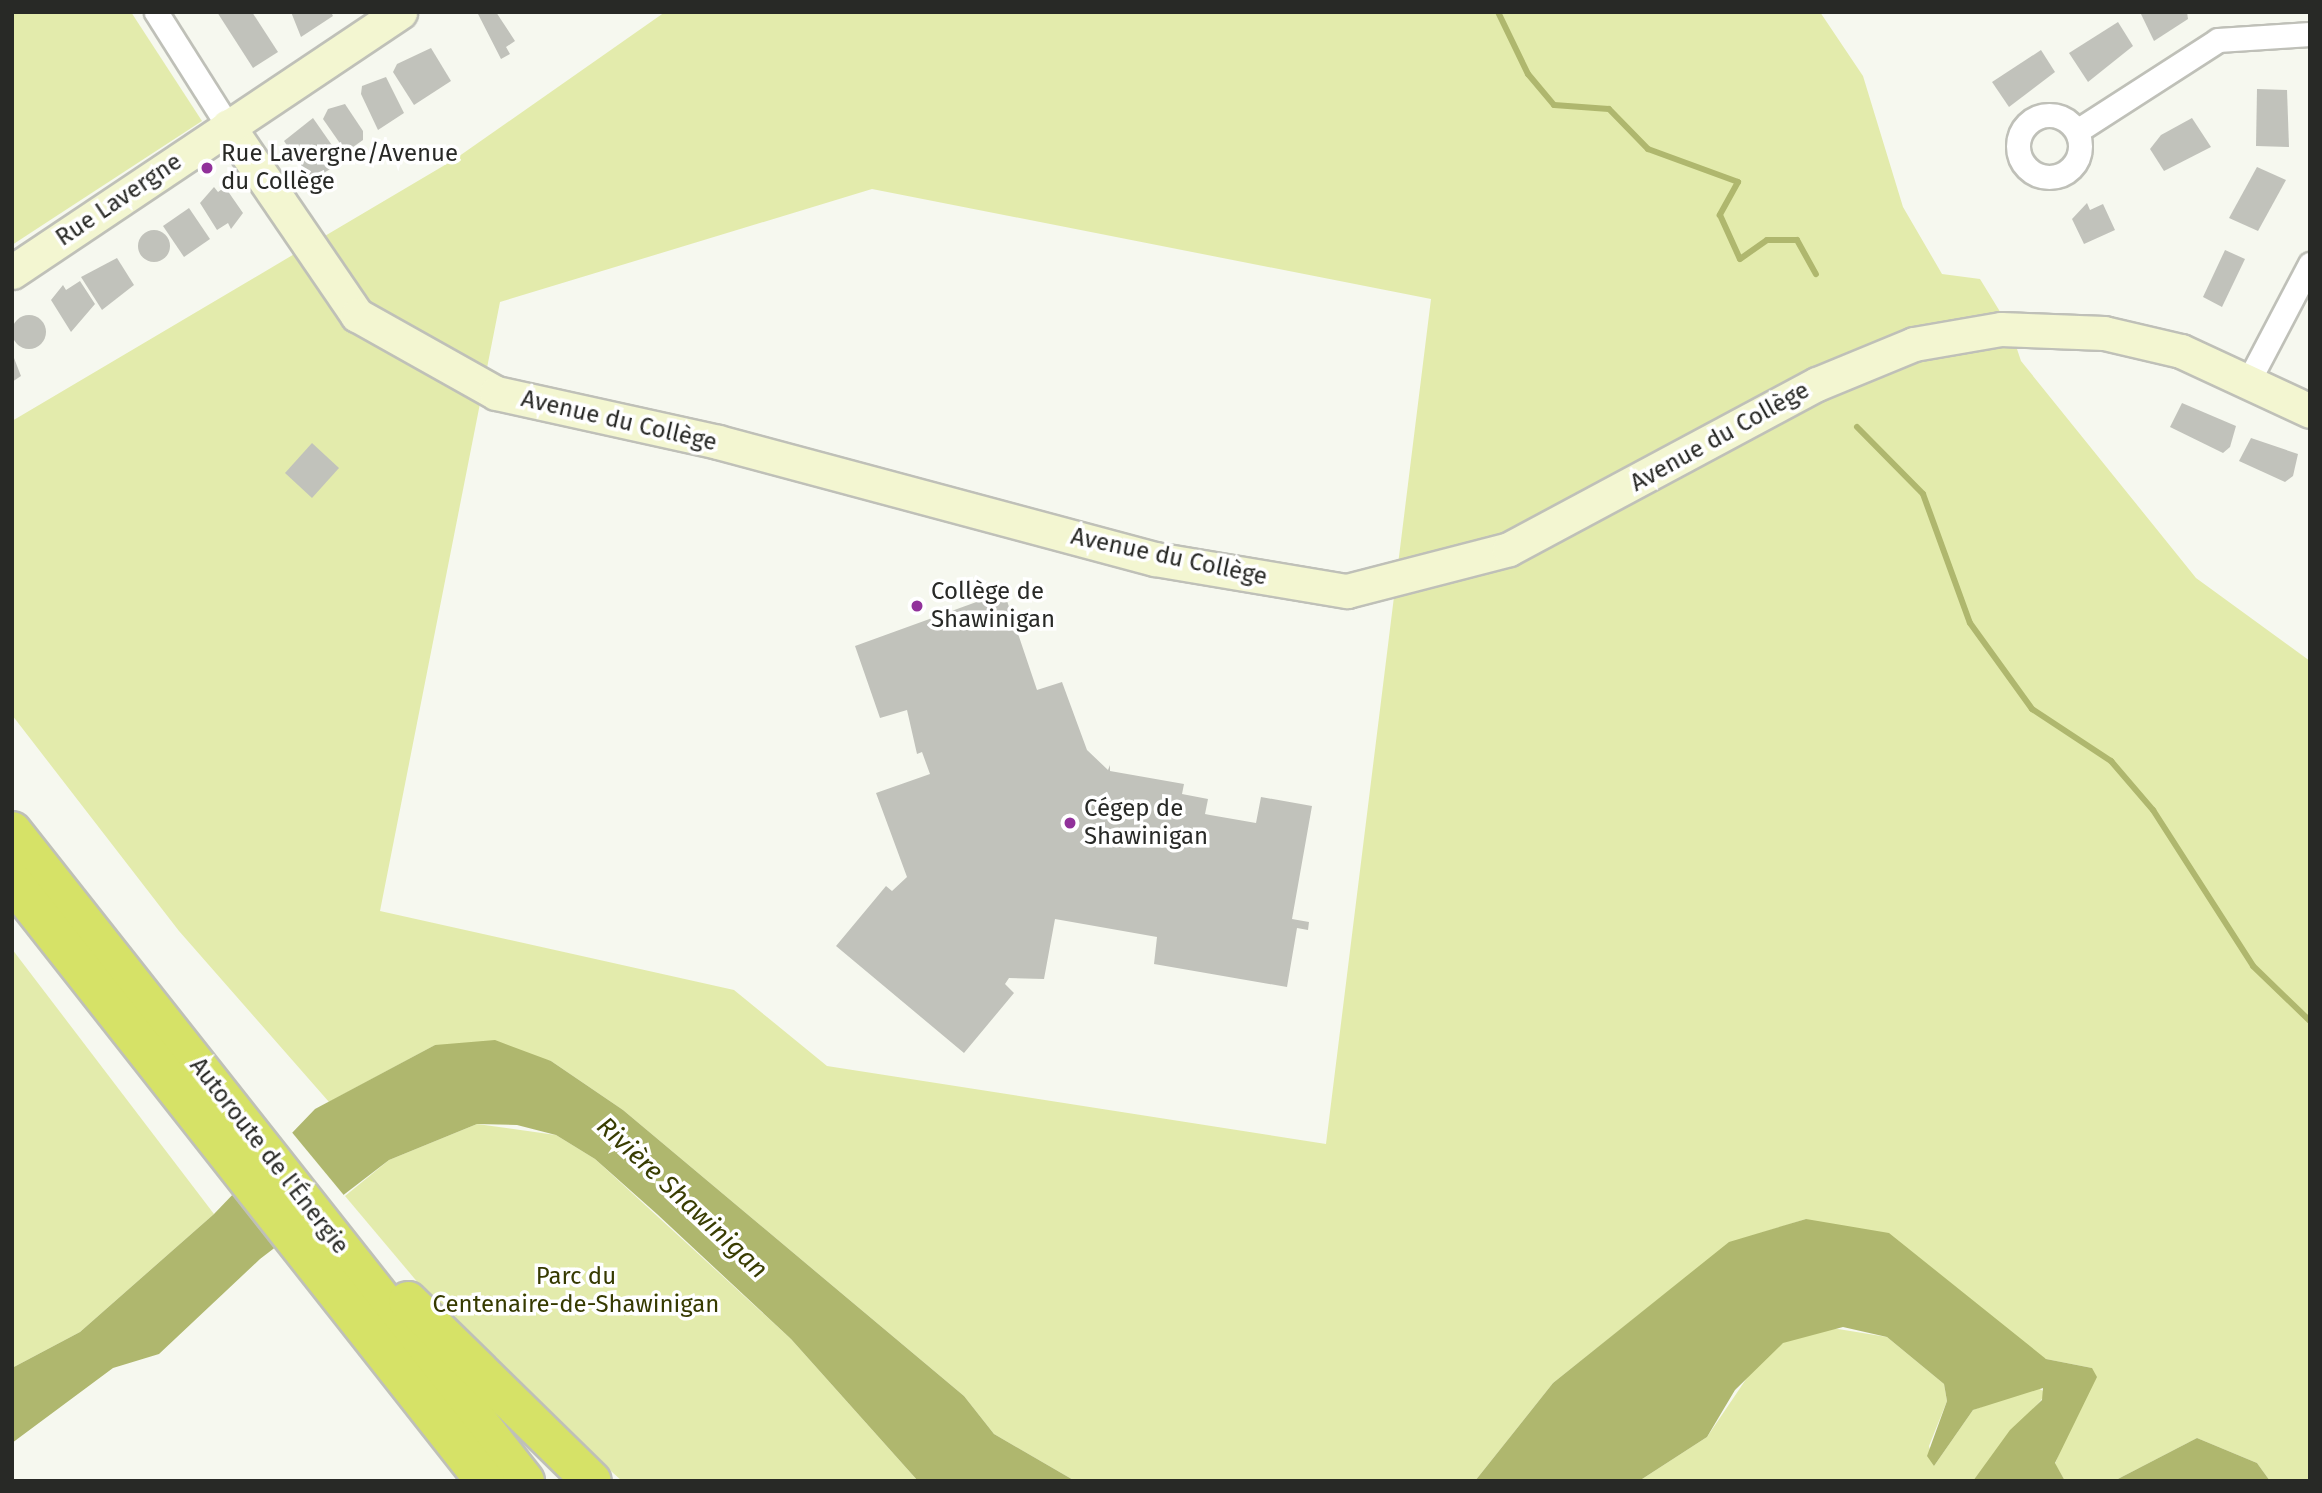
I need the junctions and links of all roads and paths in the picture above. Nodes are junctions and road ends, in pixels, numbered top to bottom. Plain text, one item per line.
1 (156, 12) edge
2 (400, 12) edge
3 (2310, 34) edge
4 (228, 126) junction
5 (2077, 131) dead end
6 (2310, 264) edge
7 (12, 271) edge
8 (2249, 380) junction
9 (2310, 411) edge
10 (12, 831) edge
11 (12, 881) edge
12 (194, 1086) junction
13 (371, 1293) junction
14 (485, 1481) edge
15 (525, 1481) edge
16 (592, 1481) edge

1 - 4 street, Avenue du Collège
2 - 4 street, Rue Lavergne
3 - 5 street
4 - 7 street, Rue Lavergne
4 - 8 street, Avenue du Collège
6 - 8 street
8 - 9 street, Avenue du Collège
10 - 12 highway, Autoroute de l'Énergie
11 - 12 highway, Autoroute de l'Énergie
12 - 13 highway, Autoroute de l'Énergie
12 - 13 highway, Autoroute de l'Énergie
13 - 14 highway, Autoroute de l'Énergie
13 - 15 highway, Autoroute de l'Énergie
13 - 16 highway

